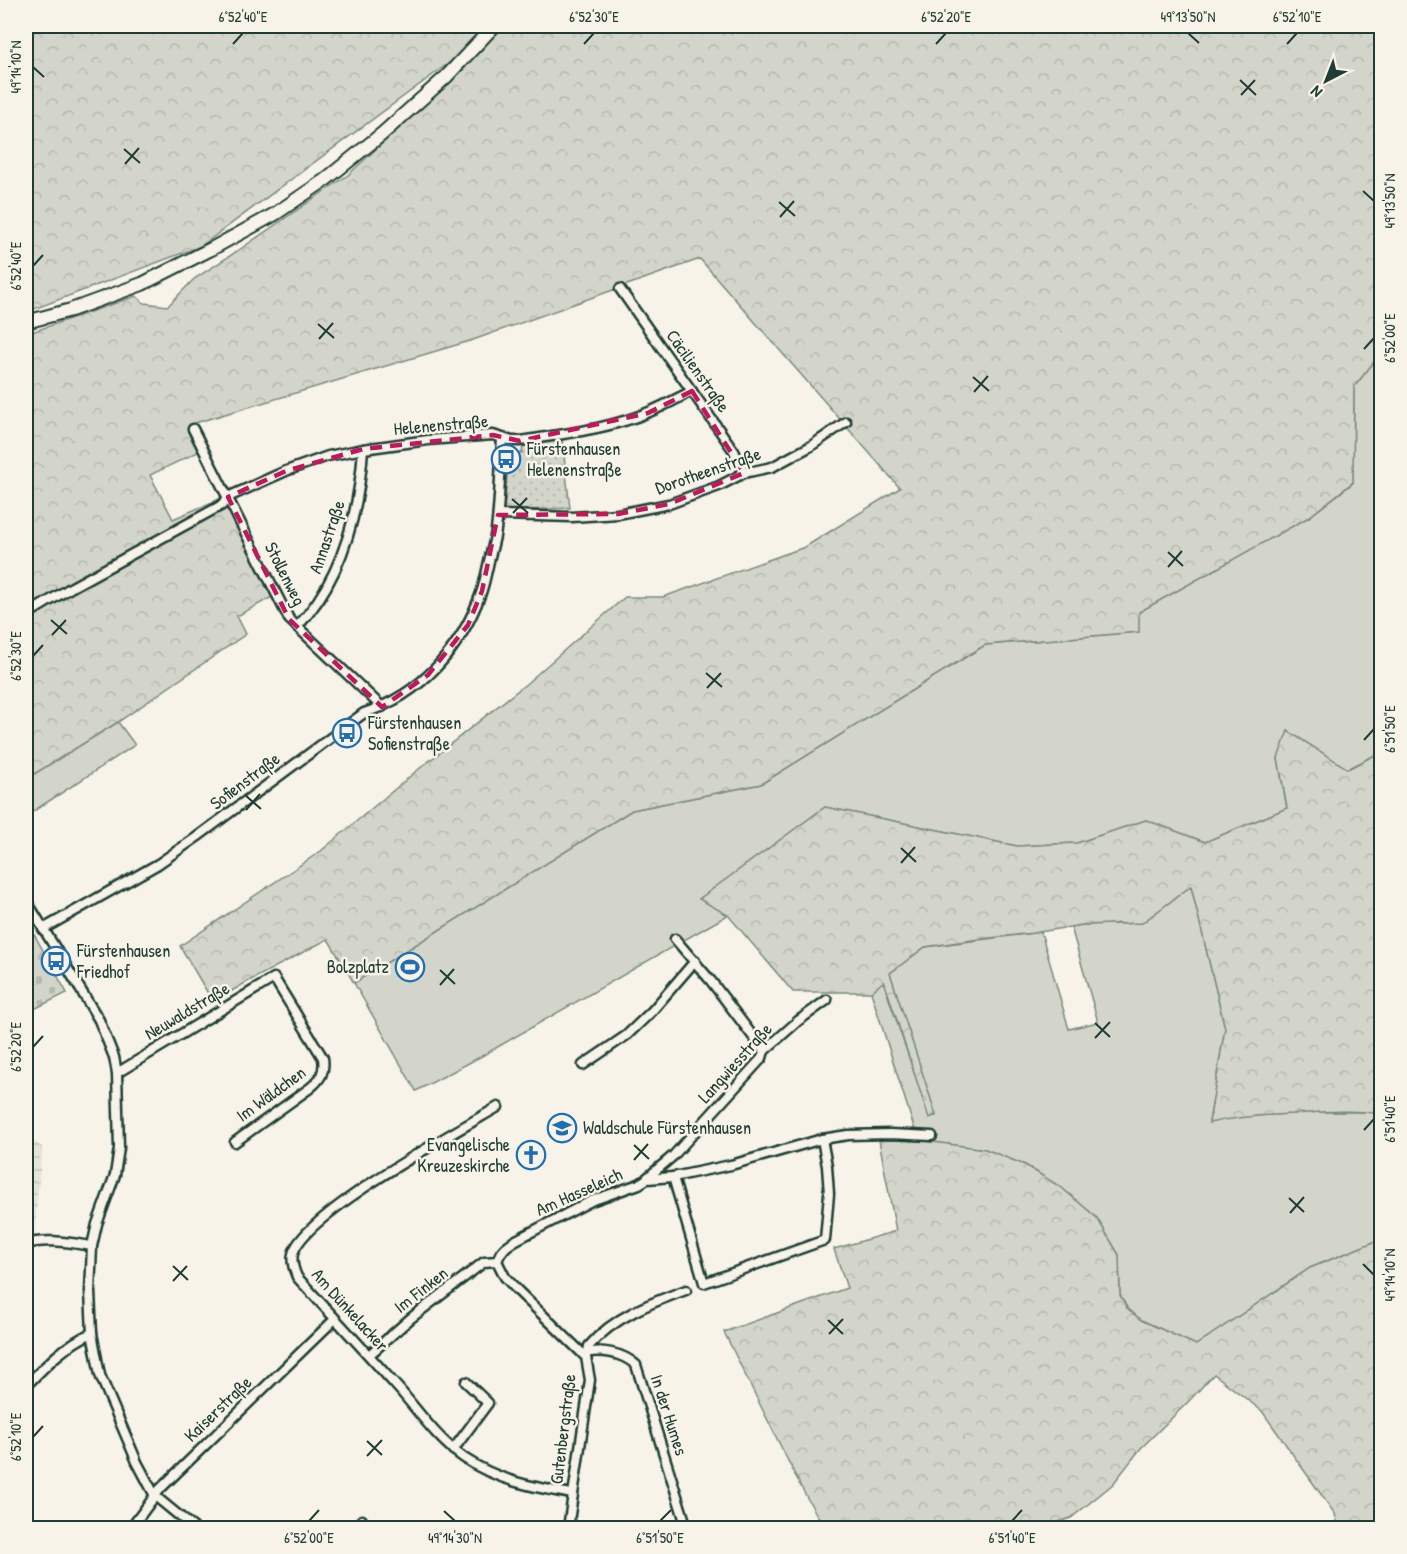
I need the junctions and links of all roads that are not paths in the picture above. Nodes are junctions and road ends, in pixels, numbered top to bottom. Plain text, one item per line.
1 (494, 26) edge
2 (620, 290) dead end
3 (26, 322) edge
4 (692, 391) junction
5 (846, 422) dead end
6 (193, 429) dead end
7 (502, 438) junction
8 (363, 449) junction
9 (744, 473) junction
10 (228, 497) junction
11 (498, 515) junction
12 (26, 615) edge
13 (297, 627) junction
14 (382, 707) junction
15 (26, 900) edge
16 (43, 929) junction
17 (675, 939) dead end
18 (695, 961) junction
19 (274, 978) joint
20 (827, 1000) dead end
21 (764, 1051) junction
22 (583, 1065) dead end
23 (117, 1073) junction
24 (498, 1107) dead end
25 (932, 1136) dead end
26 (822, 1139) junction
27 (235, 1142) dead end
28 (673, 1177) junction
29 (647, 1179) junction
30 (26, 1244) edge
31 (92, 1246) junction
32 (497, 1261) junction
33 (686, 1290) dead end
34 (335, 1319) junction
35 (92, 1333) junction
36 (586, 1353) junction
37 (369, 1355) junction
38 (466, 1382) dead end
39 (26, 1386) edge
40 (453, 1450) junction
41 (572, 1494) junction
42 (155, 1496) junction
43 (362, 1520) dead end
44 (131, 1528) edge
45 (194, 1528) edge
46 (356, 1528) edge
47 (568, 1528) edge
48 (687, 1528) edge

1 - 3 main road
2 - 4 street, Cäcilienstraße
4 - 7 street, Helenenstraße
4 - 9 street, Cäcilienstraße
5 - 9 street, Dorotheenstraße
6 - 10 street, Stollenweg
7 - 8 street, Helenenstraße
7 - 11 street, Sofienstraße
8 - 10 street, Helenenstraße
8 - 13 street, Annastraße
9 - 11 street, Dorotheenstraße
10 - 12 street, Helenenstraße
10 - 13 street, Stollenweg
11 - 14 street, Sofienstraße
13 - 14 street, Stollenweg
14 - 16 street, Sofienstraße
15 - 16 street
16 - 23 street
17 - 18 street
18 - 21 street
18 - 22 street
19 - 23 street, Neuwaldstraße
19 - 27 street, Im Wäldchen
20 - 21 street, Langwiesstraße
21 - 29 street, Langwiesstraße
23 - 31 street
24 - 34 street, Am Dünkelacker
25 - 26 street, Am Hasseleich
26 - 28 street, Am Hasseleich
26 - 28 street
28 - 29 street, Am Hasseleich
29 - 32 street, Am Hasseleich
30 - 31 street
31 - 35 street
32 - 36 street, Gutenbergstraße
32 - 37 street, Im Finken
33 - 36 street
34 - 37 street, Am Dünkelacker
34 - 42 street, Kaiserstraße
35 - 39 street
35 - 42 street
36 - 41 street, Gutenbergstraße
36 - 48 street, In der Humes
37 - 40 street, Am Dünkelacker
38 - 40 street
40 - 41 street, Am Dünkelacker
41 - 47 street, Gutenbergstraße
42 - 44 street, Kaiserstraße
42 - 45 street
43 - 46 street

